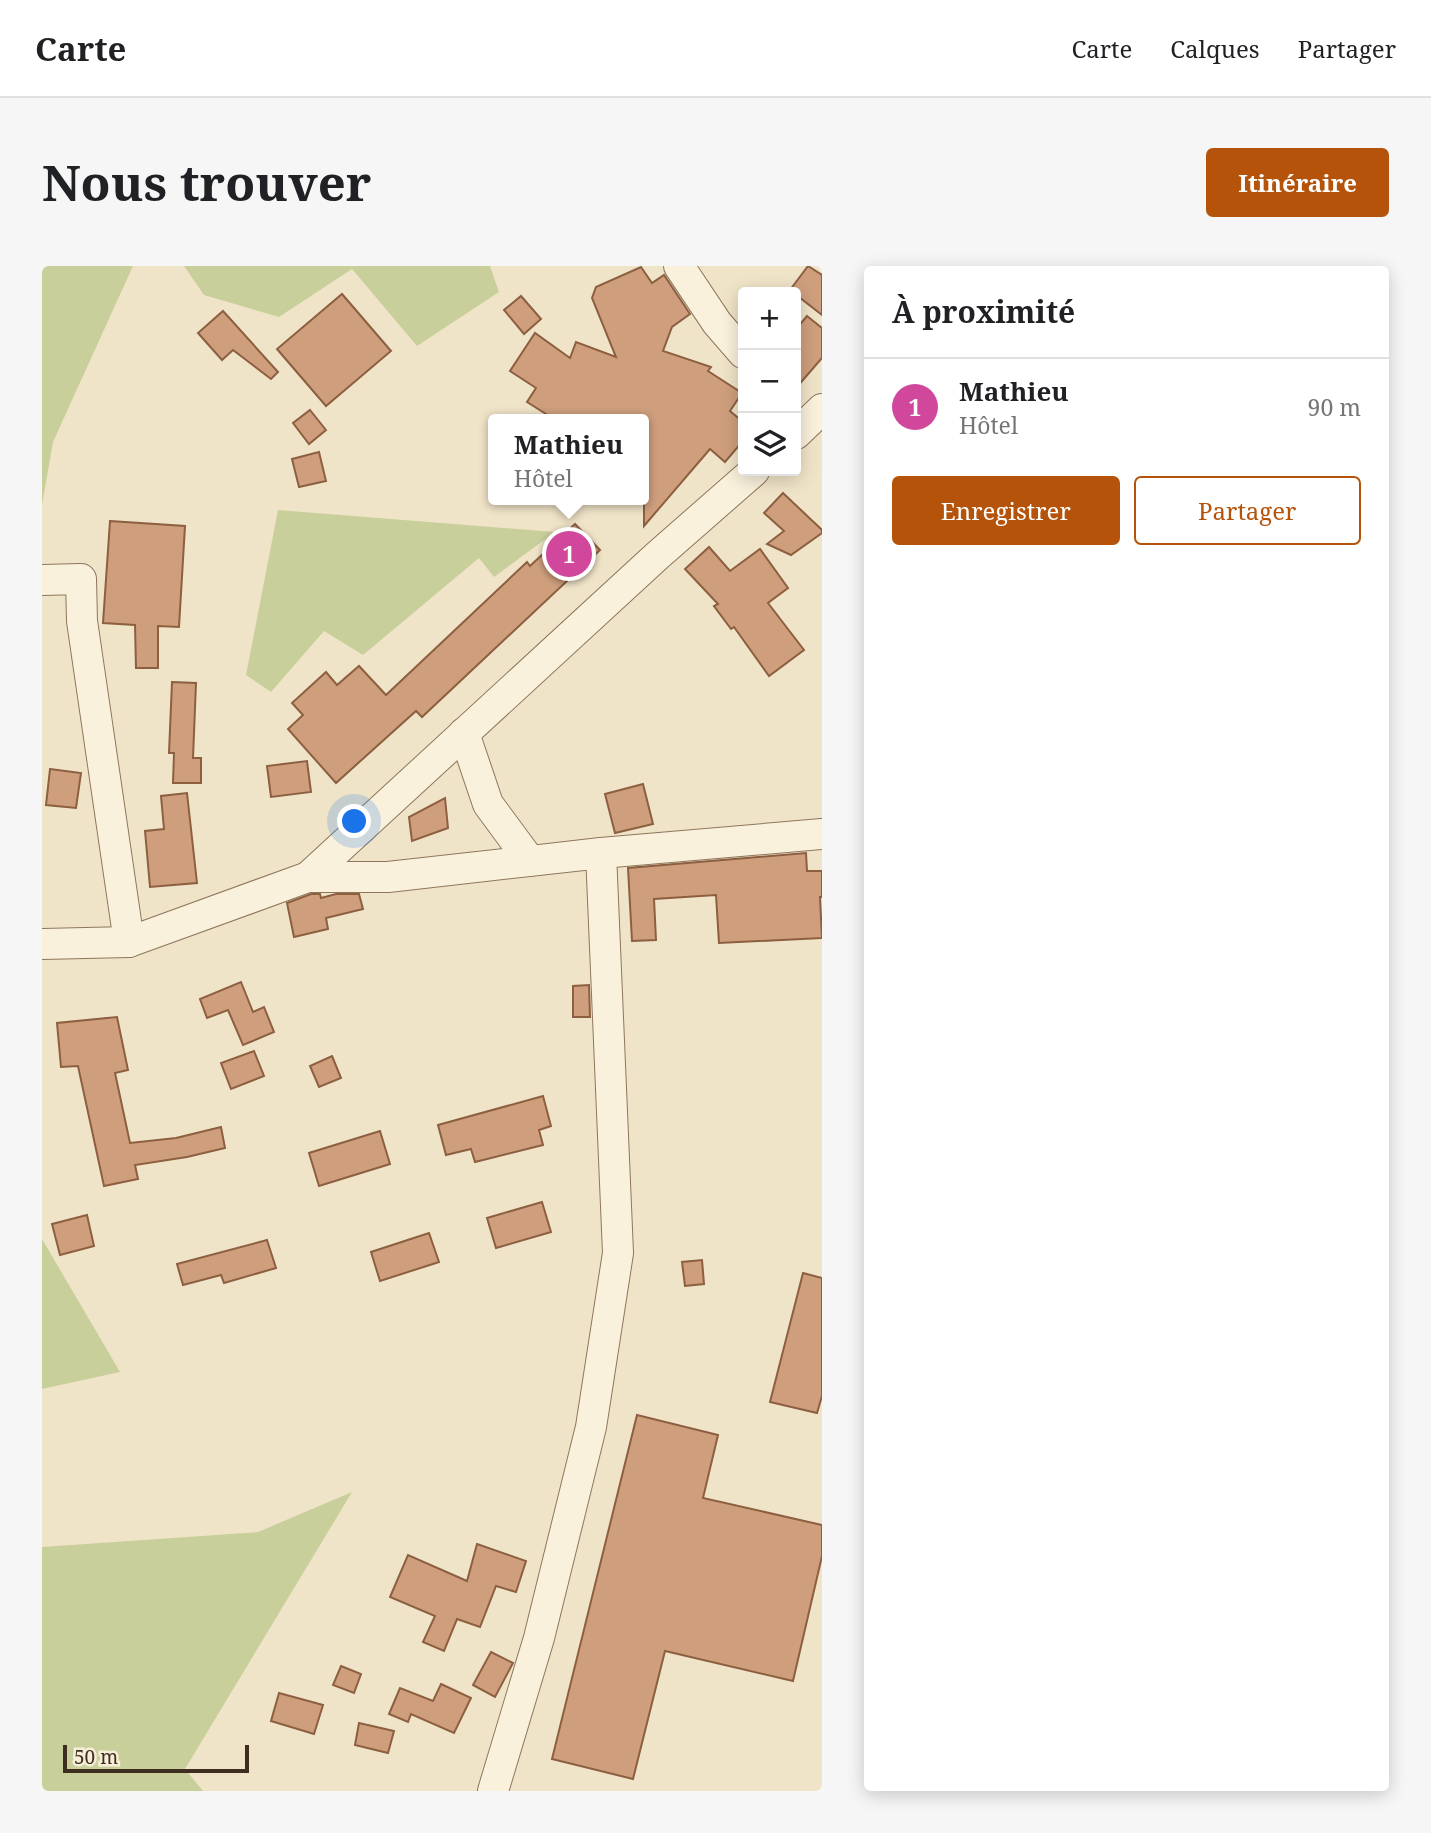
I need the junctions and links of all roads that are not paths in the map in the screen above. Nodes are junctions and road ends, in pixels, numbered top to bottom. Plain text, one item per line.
1 (679, 266) edge
2 (740, 350) edge
3 (748, 476) edge
4 (42, 580) edge
5 (464, 733) junction
6 (822, 834) edge
7 (601, 853) junction
8 (530, 861) junction
9 (308, 877) junction
10 (129, 942) junction
11 (42, 944) edge
12 (492, 1791) edge

1 - 2 street
3 - 5 street
4 - 10 street
5 - 8 street
5 - 9 street
6 - 7 street
7 - 8 street
7 - 12 street
8 - 9 street
9 - 10 street
10 - 11 street

